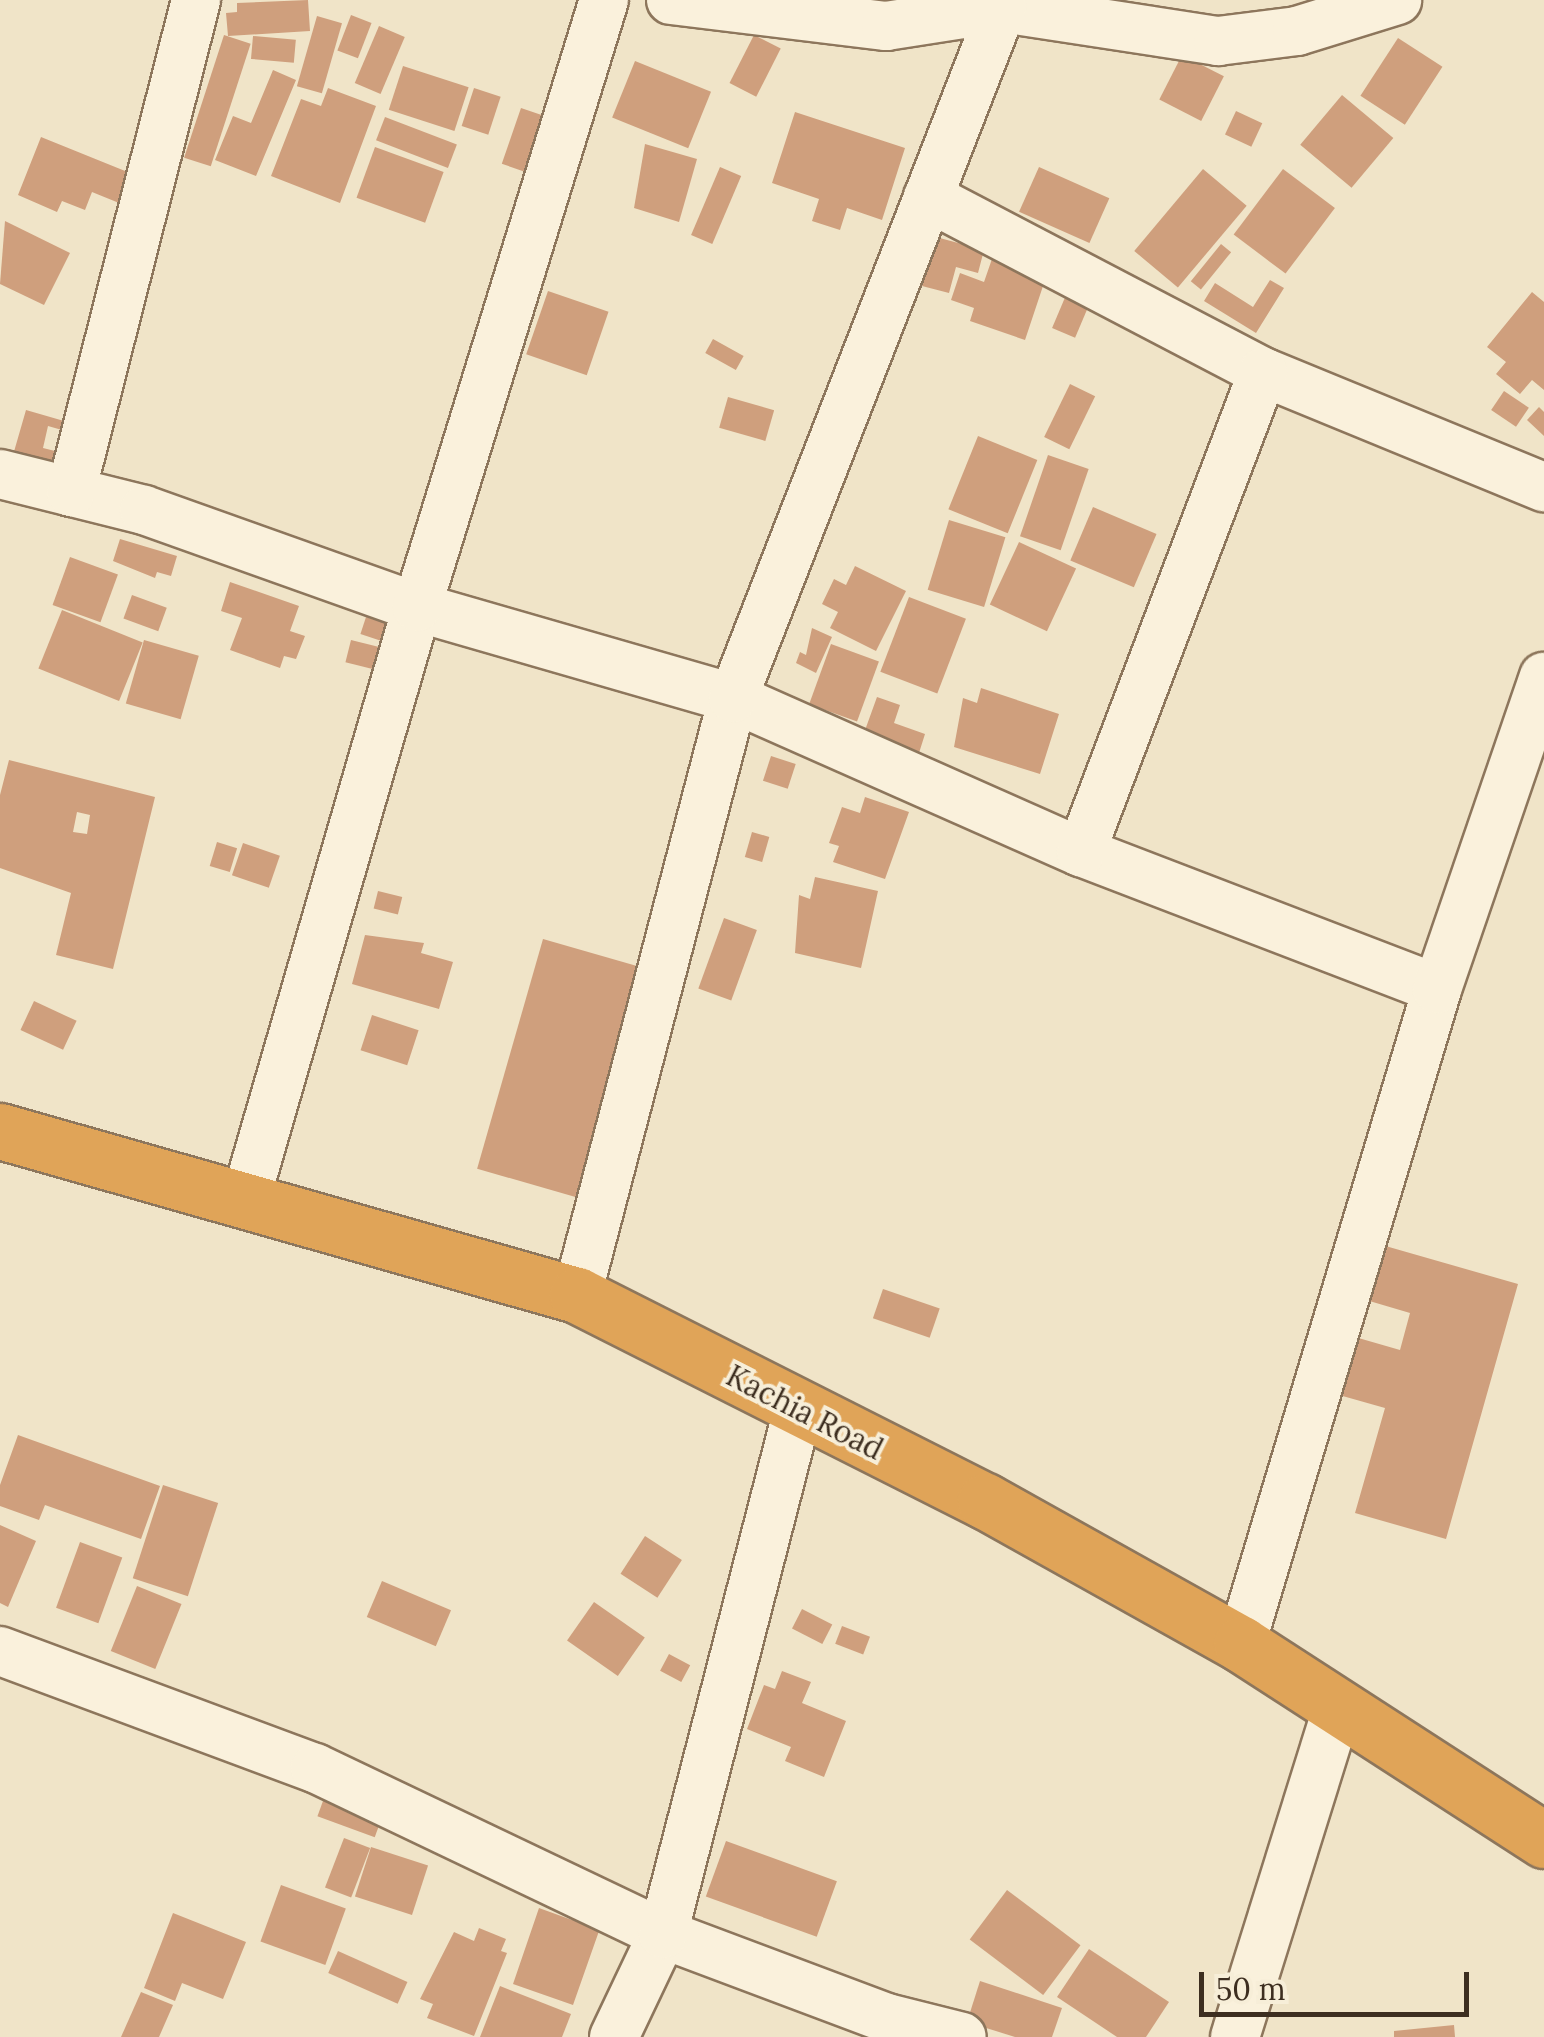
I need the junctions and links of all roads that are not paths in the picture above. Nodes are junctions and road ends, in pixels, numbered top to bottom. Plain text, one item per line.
1 (196, 0) edge
2 (604, 0) edge
3 (671, 0) edge
4 (1397, 0) edge
5 (1002, 8) junction
6 (928, 197) junction
7 (1263, 372) junction
8 (0, 474) edge
9 (1544, 487) edge
10 (71, 492) junction
11 (417, 607) junction
12 (1544, 677) edge
13 (732, 698) junction
14 (1082, 852) junction
15 (1438, 989) junction
16 (0, 1131) edge
17 (245, 1201) junction
18 (576, 1295) junction
19 (798, 1410) junction
20 (1242, 1644) junction
21 (0, 1651) edge
22 (1338, 1708) junction
23 (1544, 1840) edge
24 (663, 1934) junction
25 (614, 2037) edge
26 (962, 2037) edge
27 (1235, 2037) edge

1 - 10 street
2 - 11 street
3 - 5 street
4 - 5 street
5 - 6 street
6 - 7 street
6 - 13 street
7 - 9 street
7 - 14 street
8 - 10 street
10 - 11 street
11 - 13 street
11 - 17 street
12 - 15 street
13 - 14 street
13 - 18 street
14 - 15 street
15 - 20 street
16 - 17 highway, Kachia Road
17 - 18 highway, Kachia Road
18 - 19 highway, Kachia Road
19 - 20 highway, Kachia Road
19 - 24 street
20 - 22 highway, Kachia Road
21 - 24 street
22 - 23 highway, Kachia Road
22 - 27 street
24 - 25 street
24 - 26 street

